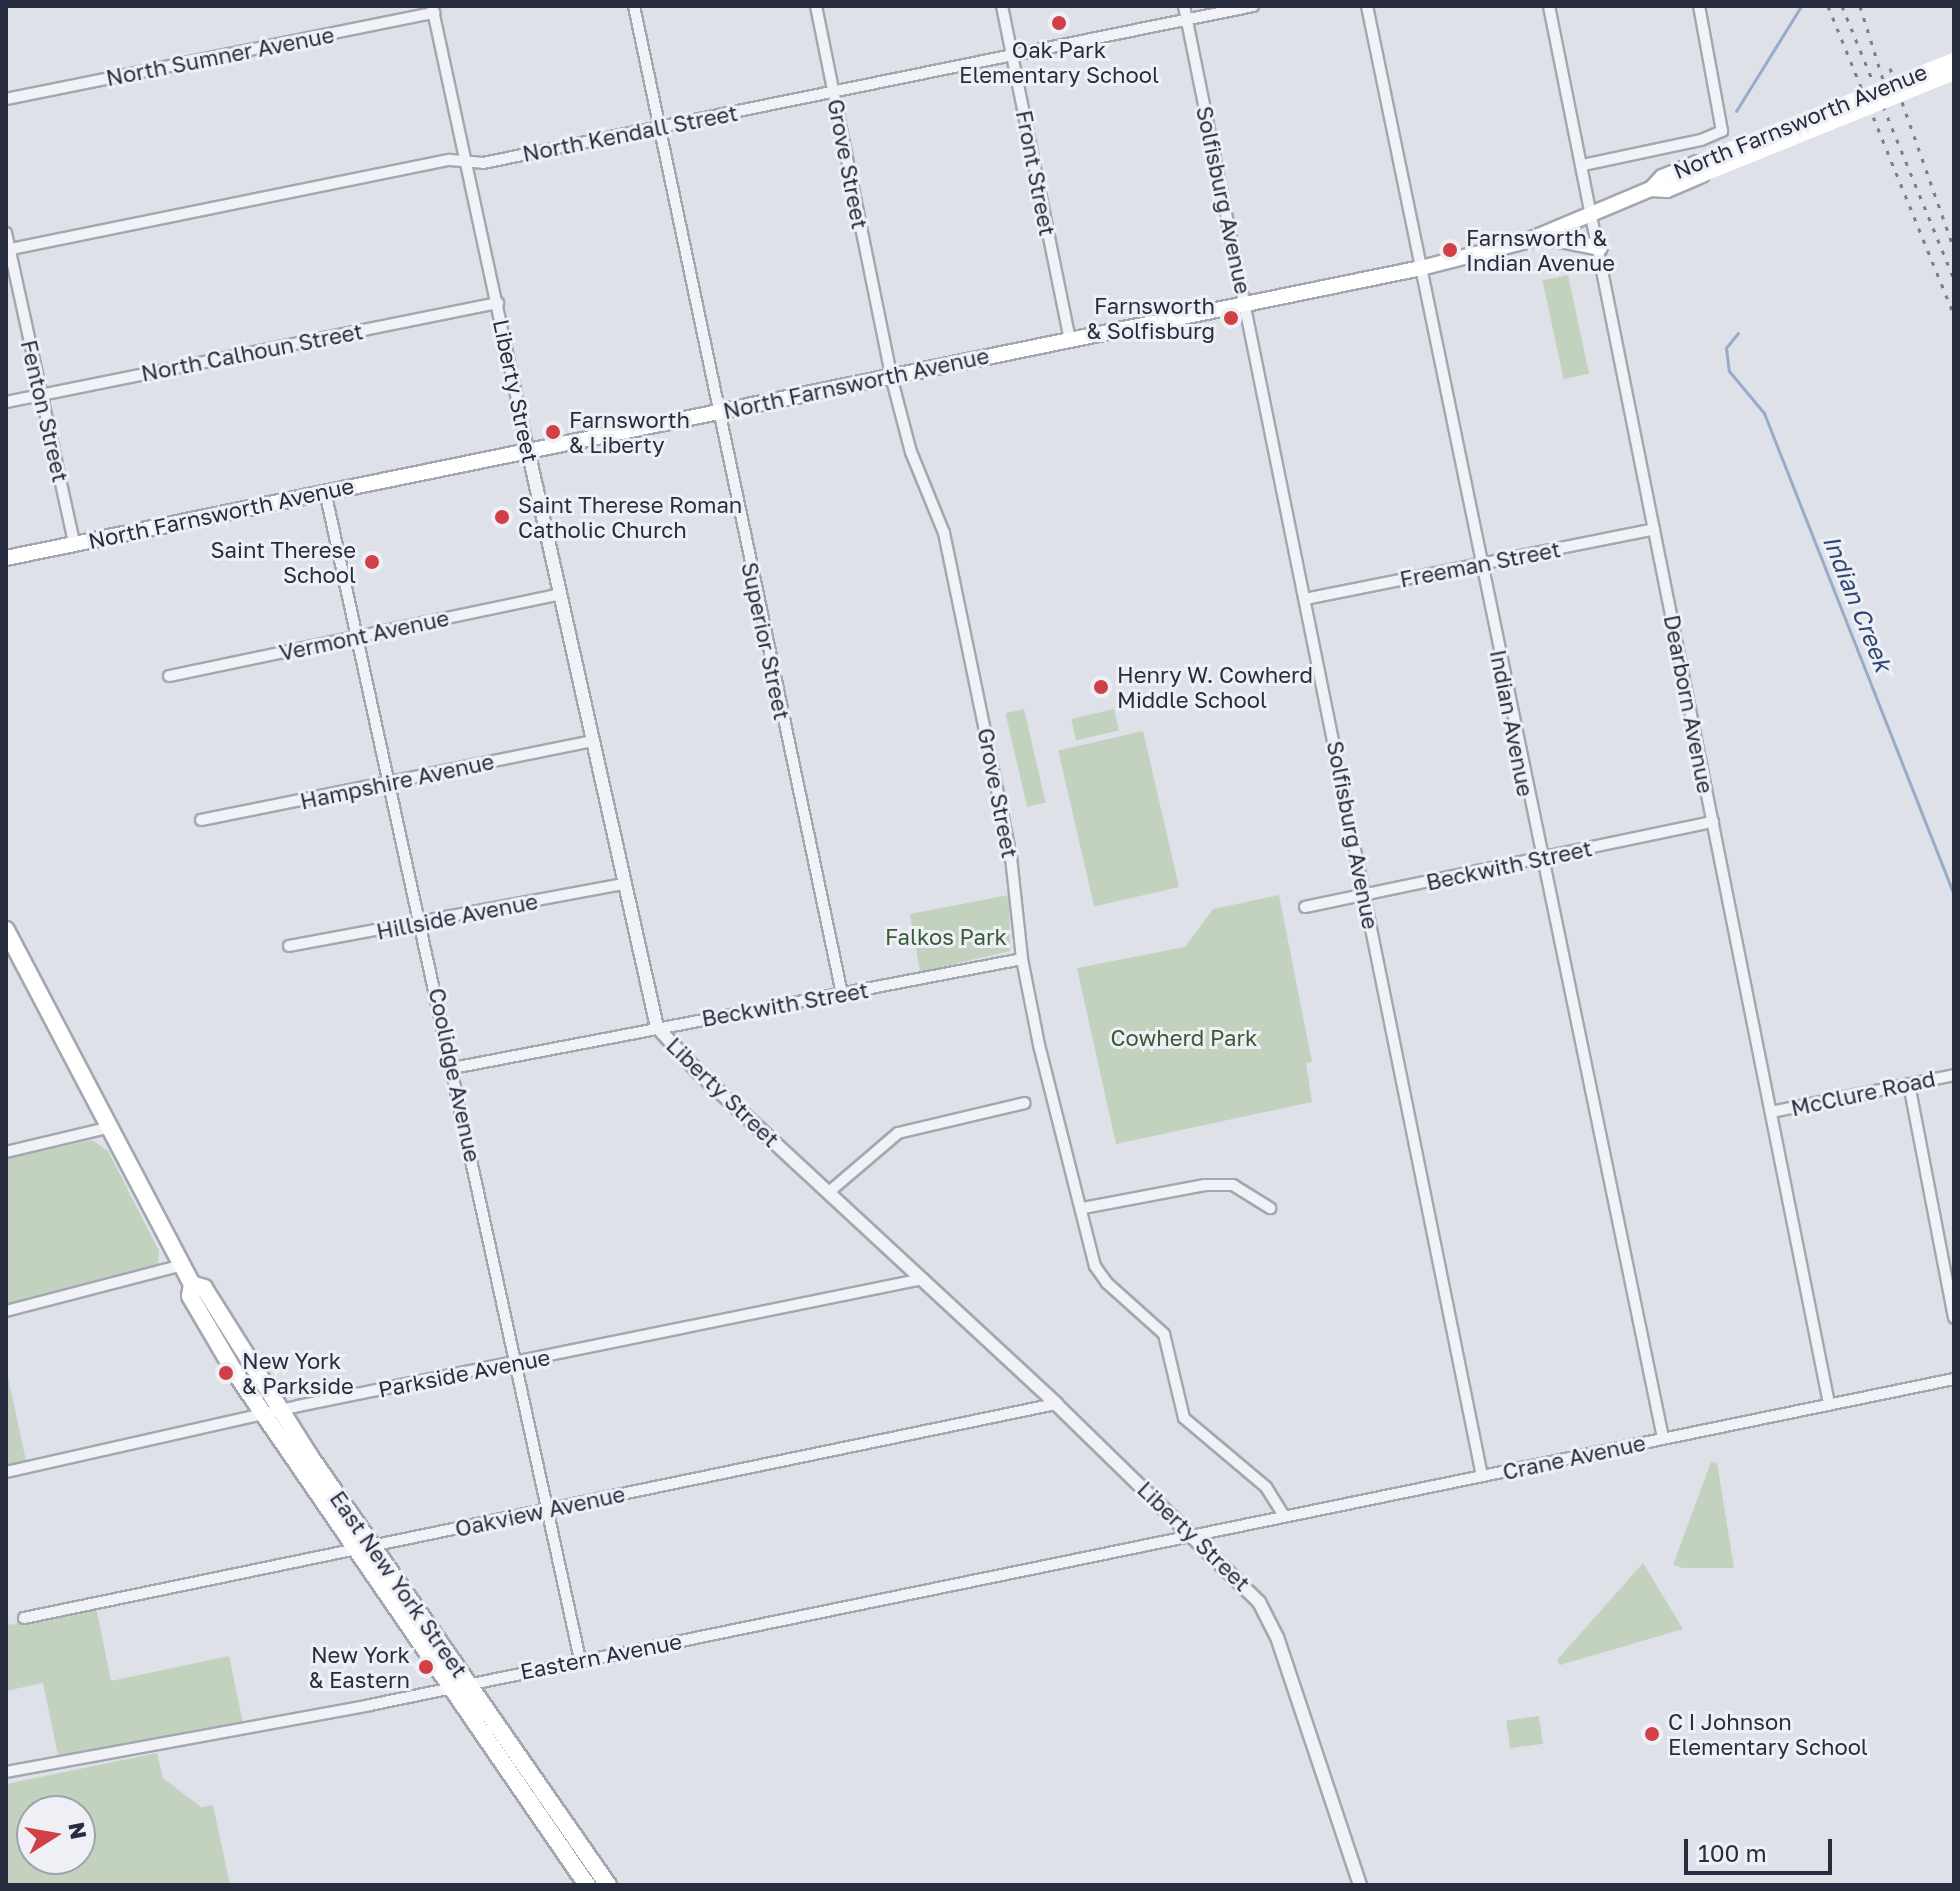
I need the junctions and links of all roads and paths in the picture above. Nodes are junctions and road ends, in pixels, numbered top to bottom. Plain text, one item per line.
1 (634, 6) edge
2 (816, 6) edge
3 (1002, 6) edge
4 (1184, 6) edge
5 (1253, 6) edge
6 (1367, 6) edge
7 (1549, 6) edge
8 (1699, 6) edge
9 (433, 10) edge
10 (1187, 20) junction
11 (1013, 56) junction
12 (1954, 60) edge
13 (1954, 73) edge
14 (834, 92) junction
15 (6, 99) edge
16 (659, 128) junction
17 (466, 161) junction
18 (1583, 165) junction
19 (1699, 169) junction
20 (1594, 215) junction
21 (6, 233) edge
22 (1539, 236) junction
23 (1600, 248) junction
24 (8, 250) edge
25 (1421, 268) junction
26 (498, 303) junction
27 (1246, 303) junction
28 (1070, 339) junction
29 (891, 376) junction
30 (42, 395) junction
31 (6, 402) edge
32 (716, 411) junction
33 (528, 450) junction
34 (325, 491) junction
35 (1654, 529) junction
36 (74, 543) junction
37 (6, 558) edge
38 (1480, 564) junction
39 (560, 594) junction
40 (1305, 599) junction
41 (356, 636) junction
42 (169, 676) dead end
43 (592, 741) junction
44 (388, 783) junction
45 (201, 820) dead end
46 (1713, 822) junction
47 (1539, 859) junction
48 (624, 884) junction
49 (1365, 895) junction
50 (1305, 907) dead end
51 (421, 924) junction
52 (6, 930) edge
53 (289, 946) dead end
54 (1022, 959) junction
55 (842, 994) junction
56 (657, 1027) junction
57 (453, 1068) junction
58 (1954, 1075) edge
59 (1909, 1084) junction
60 (1025, 1103) dead end
61 (1771, 1112) junction
62 (111, 1127) junction
63 (6, 1152) edge
64 (829, 1192) junction
65 (1083, 1208) junction
66 (1270, 1208) dead end
67 (182, 1265) junction
68 (923, 1279) junction
69 (192, 1284) junction
70 (6, 1311) edge
71 (1954, 1318) edge
72 (518, 1361) junction
73 (1954, 1379) edge
74 (1829, 1403) junction
75 (1056, 1404) junction
76 (279, 1410) junction
77 (261, 1414) junction
78 (1663, 1438) junction
79 (6, 1472) edge
80 (1482, 1476) junction
81 (547, 1510) junction
82 (1284, 1516) junction
83 (1195, 1536) junction
84 (372, 1545) junction
85 (353, 1549) junction
86 (24, 1618) dead end
87 (580, 1660) junction
88 (468, 1683) junction
89 (450, 1688) junction
90 (6, 1772) edge
91 (587, 1885) edge
92 (608, 1885) edge
93 (1360, 1885) edge

1 - 16 street, Superior Street
2 - 14 street, Grove Street
3 - 11 street, Front Street
4 - 10 street, Solfisburg Avenue
5 - 10 street, North Kendall Street
6 - 25 street, Indian Avenue
7 - 18 street, Dearborn Avenue
8 - 18 street
9 - 15 street, North Sumner Avenue
9 - 17 street, Liberty Street
10 - 11 street, North Kendall Street
10 - 27 street, Solfisburg Avenue
11 - 14 street, North Kendall Street
11 - 28 street, Front Street
12 - 19 main road, North Farnsworth Avenue, bridge
13 - 19 main road, North Farnsworth Avenue, bridge
14 - 16 street, North Kendall Street
14 - 29 street, Grove Street
16 - 17 street, North Kendall Street
16 - 32 street, Superior Street
17 - 24 street, North Kendall Street
17 - 26 street, Liberty Street
18 - 20 street, Dearborn Avenue
19 - 20 main road, North Farnsworth Avenue
20 - 22 main road, North Farnsworth Avenue
20 - 23 street, Dearborn Avenue
21 - 24 street, Fenton Street
22 - 23 main road
22 - 25 main road, North Farnsworth Avenue
23 - 35 street, Dearborn Avenue
24 - 30 street, Fenton Street
25 - 27 main road, North Farnsworth Avenue
25 - 38 street, Indian Avenue
26 - 30 street, North Calhoun Street
26 - 33 street, Liberty Street
27 - 28 main road, North Farnsworth Avenue
27 - 40 street, Solfisburg Avenue
28 - 29 main road, North Farnsworth Avenue
29 - 32 main road, North Farnsworth Avenue
29 - 54 street, Grove Street
30 - 31 street, North Calhoun Street
30 - 36 street, Fenton Street
32 - 33 main road, North Farnsworth Avenue
32 - 55 street, Superior Street
33 - 34 main road, North Farnsworth Avenue
33 - 39 street, Liberty Street
34 - 36 main road, North Farnsworth Avenue
34 - 41 street, Coolidge Avenue
35 - 38 street, Freeman Street
35 - 46 street, Dearborn Avenue
36 - 37 main road, North Farnsworth Avenue
38 - 40 street, Freeman Street
38 - 47 street, Indian Avenue
39 - 41 street, Vermont Avenue
39 - 43 street, Liberty Street
40 - 49 street, Solfisburg Avenue
41 - 42 street, Vermont Avenue
41 - 44 street, Coolidge Avenue
43 - 44 street, Hampshire Avenue
43 - 48 street, Liberty Street
44 - 45 street, Hampshire Avenue
44 - 51 street, Coolidge Avenue
46 - 47 street, Beckwith Street
46 - 61 street, Dearborn Avenue
47 - 49 street, Beckwith Street
47 - 78 street, Indian Avenue
48 - 51 street, Hillside Avenue
48 - 56 street, Liberty Street
49 - 50 street, Beckwith Street
49 - 80 street, Solfisburg Avenue
51 - 53 street, Hillside Avenue
51 - 57 street, Coolidge Avenue
52 - 62 main road, East New York Street
54 - 55 street, Beckwith Street
54 - 65 street, Grove Street
55 - 56 street, Beckwith Street
56 - 57 street, Beckwith Street
56 - 64 street, Liberty Street
57 - 72 street, Coolidge Avenue
58 - 59 street, McClure Road
59 - 61 street, McClure Road
59 - 71 street
60 - 64 street
61 - 74 street, Dearborn Avenue
62 - 63 street
62 - 67 main road, East New York Street
64 - 68 street, Liberty Street
65 - 66 street
65 - 82 street, Grove Street
67 - 69 main road, East New York Street
67 - 70 street
68 - 72 street, Parkside Avenue
68 - 75 street, Liberty Street
69 - 76 main road, East New York Street
69 - 77 main road, East New York Street
72 - 76 street, Parkside Avenue
72 - 81 street, Coolidge Avenue
73 - 74 street, Crane Avenue
74 - 78 street, Crane Avenue
75 - 81 street, Oakview Avenue
75 - 83 street, Liberty Street
76 - 77 street, Parkside Avenue
76 - 84 main road, East New York Street
77 - 79 street, Parkside Avenue
77 - 85 main road, East New York Street
78 - 80 street, Crane Avenue
80 - 82 street, Crane Avenue
81 - 84 street, Oakview Avenue
81 - 87 street, Coolidge Avenue
82 - 83 street, Crane Avenue
83 - 87 street, Eastern Avenue
83 - 93 street, Liberty Street
84 - 85 street, Oakview Avenue
84 - 88 main road, East New York Street
85 - 86 street, Oakview Avenue
85 - 89 main road, East New York Street
87 - 88 street, Eastern Avenue
88 - 89 street, Eastern Avenue
88 - 92 main road, East New York Street
89 - 90 street, Eastern Avenue
89 - 91 main road, East New York Street

